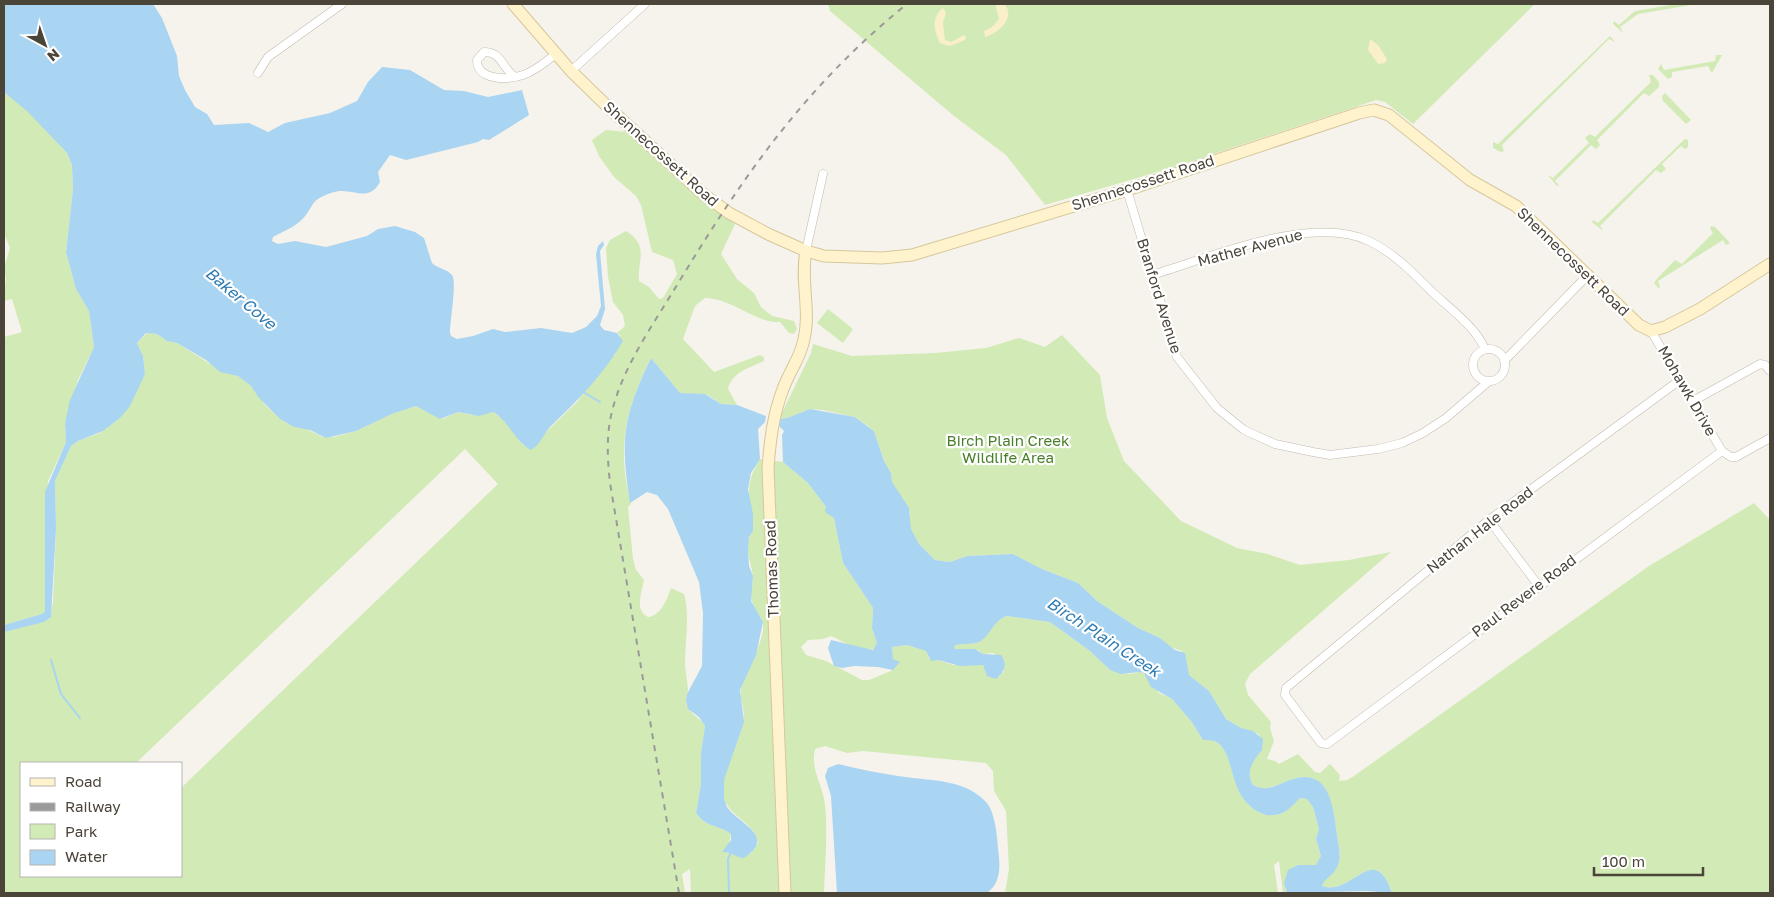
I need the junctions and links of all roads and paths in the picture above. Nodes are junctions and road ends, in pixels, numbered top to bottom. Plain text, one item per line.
1 (342, 4) edge
2 (512, 4) edge
3 (645, 4) edge
4 (556, 53) junction
5 (571, 71) junction
6 (258, 73) dead end
7 (514, 76) junction
8 (824, 174) dead end
9 (1127, 190) junction
10 (806, 251) junction
11 (1770, 264) edge
12 (1152, 275) junction
13 (1588, 275) junction
14 (1651, 331) junction
15 (1485, 349) junction
16 (1505, 360) junction
17 (1770, 371) edge
18 (1477, 377) junction
19 (1680, 380) junction
20 (1488, 382) junction
21 (1472, 395) junction
22 (1693, 402) junction
23 (1770, 438) edge
24 (1722, 451) junction
25 (1489, 520) junction
26 (1538, 585) junction
27 (1328, 744) joint
28 (785, 893) edge

1 - 6 street
2 - 4 street, Shennecossett Road
3 - 5 street
4 - 5 street, Shennecossett Road
4 - 7 street
5 - 10 street, Shennecossett Road
7 - 7 street
8 - 10 street
9 - 10 street, Shennecossett Road
9 - 12 street, Branford Avenue
9 - 13 street, Shennecossett Road
10 - 28 street, Thomas Road
11 - 14 street
12 - 15 street, Mather Avenue
12 - 21 street, Branford Avenue
13 - 14 street, Shennecossett Road
13 - 16 street
14 - 19 street, Mohawk Drive
15 - 16 street
15 - 18 street
16 - 20 street
17 - 22 street
18 - 20 street
18 - 21 street
19 - 22 street, Mohawk Drive
19 - 25 street, Nathan Hale Road
20 - 21 street, Branford Avenue
22 - 24 street, Mohawk Drive
23 - 24 street
24 - 26 street, Paul Revere Road
25 - 26 street
25 - 27 street, Nathan Hale Road
26 - 27 street, Paul Revere Road

